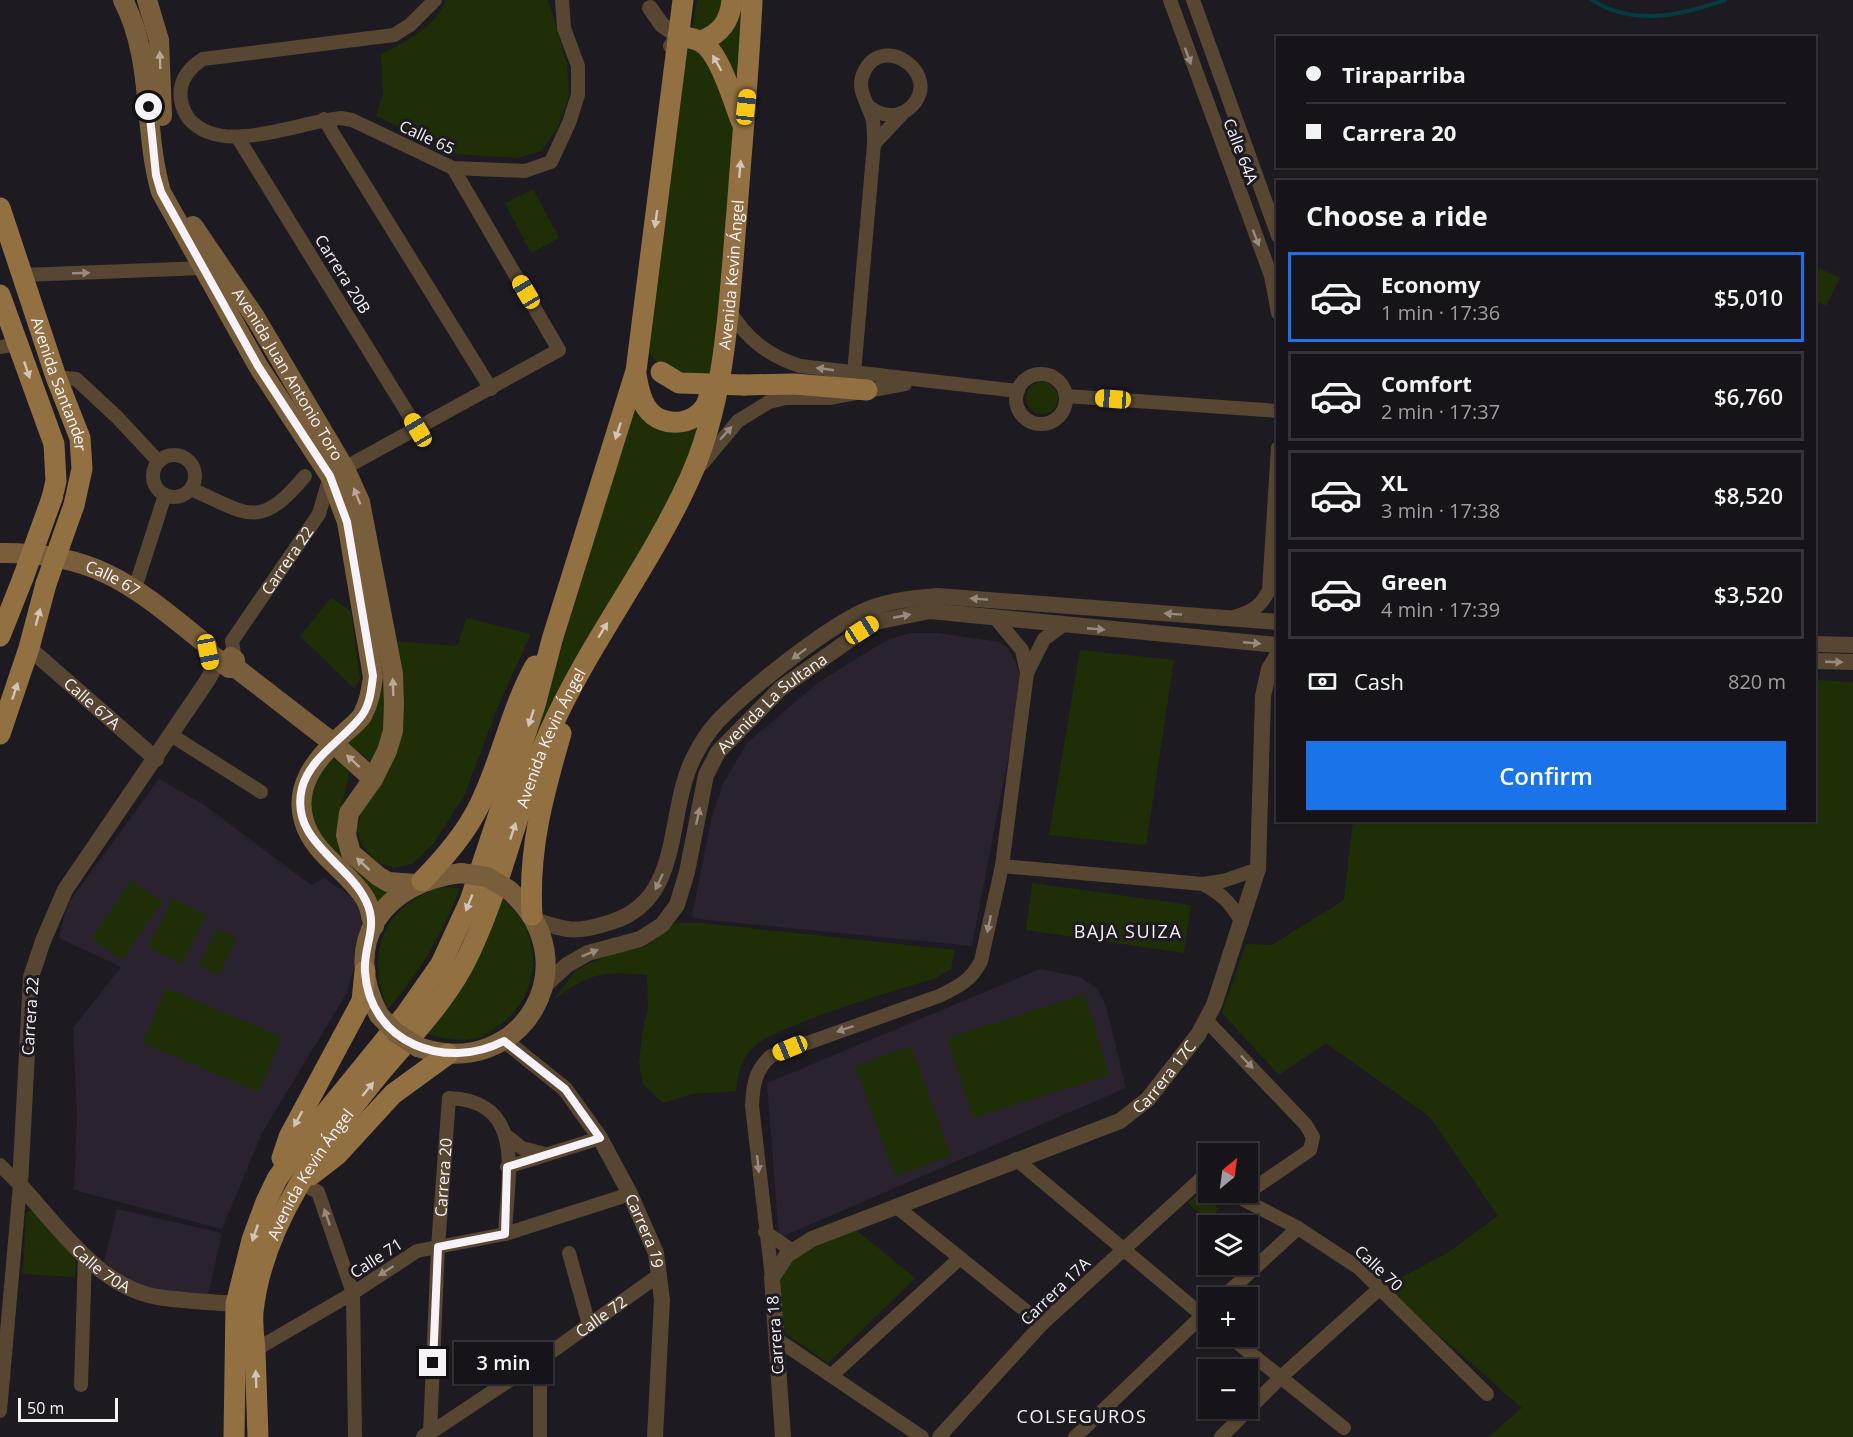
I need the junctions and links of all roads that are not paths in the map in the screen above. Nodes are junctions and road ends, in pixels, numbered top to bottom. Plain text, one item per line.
1 (123, 0) edge
2 (147, 0) edge
3 (435, 0) edge
4 (562, 0) edge
5 (683, 0) edge
6 (732, 0) edge
7 (752, 0) edge
8 (1170, 0) edge
9 (1193, 0) edge
10 (649, 4) edge
11 (701, 41) junction
12 (673, 45) junction
13 (867, 105) junction
14 (905, 112) junction
15 (324, 119) junction
16 (744, 126) junction
17 (238, 138) junction
18 (874, 144) junction
19 (453, 168) junction
20 (0, 208) edge
21 (1276, 230) edge
22 (204, 268) junction
23 (23, 275) junction
24 (0, 295) edge
25 (1276, 302) edge
26 (728, 306) junction
27 (641, 338) junction
28 (9, 346) edge
29 (721, 361) junction
30 (636, 371) junction
31 (854, 373) junction
32 (56, 377) junction
33 (924, 381) junction
34 (491, 389) junction
35 (867, 390) junction
36 (1018, 391) junction
37 (1066, 396) junction
38 (98, 400) junction
39 (68, 405) junction
40 (1276, 411) edge
41 (418, 430) junction
42 (158, 461) junction
43 (338, 472) junction
44 (305, 476) dead end
45 (690, 479) junction
46 (1276, 480) edge
47 (190, 489) junction
48 (165, 495) junction
49 (0, 553) edge
50 (32, 553) junction
51 (135, 588) junction
52 (1231, 618) junction
53 (996, 619) junction
54 (1276, 622) edge
55 (1062, 626) junction
56 (0, 636) edge
57 (552, 640) junction
58 (1276, 645) edge
59 (1816, 645) edge
60 (1853, 645) edge
61 (29, 648) junction
62 (222, 656) junction
63 (1276, 657) edge
64 (1816, 661) edge
65 (1853, 662) edge
66 (1027, 673) junction
67 (573, 680) junction
68 (0, 734) edge
69 (171, 735) junction
70 (333, 743) junction
71 (156, 759) junction
72 (373, 779) junction
73 (261, 792) dead end
74 (1002, 866) junction
75 (1258, 869) junction
76 (419, 882) junction
77 (1203, 884) junction
78 (534, 917) junction
79 (1242, 923) junction
80 (374, 926) junction
81 (365, 971) junction
82 (543, 987) junction
83 (1206, 1020) junction
84 (511, 1035) junction
85 (448, 1054) junction
86 (508, 1137) junction
87 (600, 1138) junction
88 (545, 1154) junction
89 (1016, 1159) junction
90 (0, 1165) edge
91 (507, 1167) junction
92 (277, 1179) junction
93 (1258, 1181) edge
94 (301, 1183) junction
95 (20, 1185) junction
96 (1198, 1186) edge
97 (630, 1194) junction
98 (1250, 1203) edge
99 (898, 1208) junction
100 (1298, 1228) junction
101 (765, 1232) junction
102 (505, 1234) junction
103 (438, 1247) junction
104 (1123, 1250) junction
105 (793, 1251) junction
106 (569, 1253) dead end
107 (85, 1255) junction
108 (960, 1258) junction
109 (659, 1275) junction
110 (772, 1278) junction
111 (1234, 1287) edge
112 (1379, 1289) junction
113 (352, 1293) junction
114 (237, 1304) junction
115 (1198, 1308) edge
116 (1198, 1323) edge
117 (1042, 1324) junction
118 (589, 1325) junction
119 (775, 1338) junction
120 (1243, 1347) edge
121 (255, 1350) junction
122 (540, 1360) junction
123 (1, 1372) edge
124 (832, 1375) junction
125 (1281, 1377) junction
126 (81, 1385) dead end
127 (1487, 1394) dead end
128 (0, 1411) edge
129 (1344, 1428) dead end
130 (428, 1436) edge
131 (234, 1437) edge
132 (258, 1437) edge
133 (354, 1437) edge
134 (540, 1437) edge
135 (656, 1437) edge
136 (783, 1437) edge
137 (922, 1437) edge
138 (939, 1437) edge
139 (1075, 1437) edge
140 (1221, 1437) edge

1 - 22 main road, Avenida Juan Antonio Toro
43 -> 2 main road, Avenida Juan Antonio Toro
3 - 17 street, Calle 65
4 - 19 street, Calle 65
5 - 12 main road, Avenida Kevin Ángel
6 - 11 main road
7 - 16 main road, Avenida Kevin Ángel
8 -> 25 street, Calle 64A
9 - 21 street, Calle 64A
10 - 12 street
11 - 12 main road
16 -> 11 main road
12 -> 27 main road, Avenida Kevin Ángel
13 - 14 street
13 - 14 street
13 - 18 street
14 - 18 street
15 - 17 street, Calle 65
15 - 19 street, Calle 65
15 - 34 street
26 -> 16 main road, Avenida Kevin Ángel
17 - 41 street, Carrera 20B
18 - 31 street
19 - 34 street
20 - 23 main road, Avenida Santander
23 -> 22 street
22 - 43 main road, Avenida Juan Antonio Toro
23 - 32 main road, Avenida Santander
24 - 28 main road, Avenida Santander
26 - 29 main road, Avenida Kevin Ángel
31 -> 26 street
27 - 30 main road, Avenida Kevin Ángel
27 - 35 main road, bridge
28 -> 50 main road, Avenida Santander, bridge
29 - 30 main road
29 - 45 main road, Avenida Kevin Ángel
30 -> 57 main road, Avenida Kevin Ángel
31 - 33 street
32 - 38 street
32 - 39 main road, Avenida Santander
33 - 35 street
33 - 36 street
34 - 41 street
45 -> 35 street
36 - 37 street
36 - 37 street
37 - 40 street
38 - 39 street
38 - 42 street
61 -> 39 main road, Avenida Santander, bridge
41 - 43 street
42 - 47 street
42 - 48 street
43 - 62 street, Carrera 22
43 - 70 main road, Avenida Juan Antonio Toro
72 -> 43 main road, Avenida Juan Antonio Toro
44 - 47 street
67 -> 45 main road, Avenida Kevin Ángel
46 - 52 street
47 - 48 street
48 - 51 street
49 - 50 main road, Calle 67
50 - 51 main road, Calle 67
50 - 56 main road, Avenida Santander, bridge
51 - 62 main road, Calle 67
52 - 54 street, Avenida La Sultana
52 -> 78 street, Avenida La Sultana
53 - 55 street, Avenida La Sultana
53 - 66 street
82 -> 53 street, Avenida La Sultana
55 -> 58 street, Avenida La Sultana
55 - 66 street
57 - 76 main road
57 -> 92 main road, Avenida Kevin Ángel
59 - 60 street
68 -> 61 main road, Avenida Santander
61 - 71 street, Calle 67A
62 - 69 street, Carrera 22
62 - 70 main road, Calle 67
63 - 75 street, Carrera 17C
64 -> 65 street
66 - 74 street, Carrera 18
67 - 78 main road
94 -> 67 main road, Avenida Kevin Ángel
69 - 71 street, Carrera 22
69 - 73 street
72 -> 70 main road, Calle 67
70 - 80 main road, Avenida Juan Antonio Toro
71 - 95 street, Carrera 22
76 -> 72 main road, Avenida Juan Antonio Toro
74 - 77 street
74 -> 101 street, Carrera 18
75 - 77 street
75 - 79 street, Carrera 17C
76 - 78 main road, bridge
76 - 80 main road
77 - 79 street
78 - 82 main road
79 - 83 street, Carrera 17C
80 - 81 main road
81 - 85 main road, bridge
81 -> 92 main road
82 - 84 main road
83 - 89 street, Carrera 17C
83 -> 93 street
84 - 85 main road
84 - 87 street, Carrera 19
85 - 94 main road
86 - 88 street
86 - 91 street
86 - 103 street, Carrera 20
87 - 88 street
87 - 97 street, Carrera 19
88 - 91 street
89 - 99 street, Carrera 17C
89 - 104 street
90 - 95 street, Calle 70A
91 - 102 street
92 -> 114 main road, Avenida Kevin Ángel
113 -> 94 street
94 - 121 main road, Avenida Kevin Ángel
95 - 107 street, Calle 70A
95 - 123 street, Carrera 22
96 - 104 street, Carrera 17A
97 - 102 street, Calle 71
97 - 109 street, Carrera 19
98 - 100 street, Calle 70
99 - 105 street, Carrera 17C
99 - 108 street
100 - 111 street
100 - 112 street, Calle 70
101 - 105 street
101 - 110 street, Carrera 18
102 - 103 street, Calle 71
103 -> 113 street, Calle 71
103 - 130 street, Carrera 20
104 - 115 street
104 - 117 street, Carrera 17A
105 - 110 street, Carrera 17C
106 - 118 street
107 - 114 street, Calle 70A
107 - 126 street
108 - 117 street
108 - 124 street
109 - 118 street, Calle 72
109 - 135 street, Carrera 19
110 - 119 street, Carrera 18
112 - 125 street
112 - 127 street, Calle 70
113 - 121 street, Calle 71
113 - 133 street
114 - 131 main road, Avenida Kevin Ángel
116 - 139 street
117 - 138 street, Carrera 17A
118 - 122 street, Calle 72
119 - 124 street
119 - 136 street, Carrera 18
120 - 125 street
132 -> 121 main road, Avenida Kevin Ángel
122 - 130 street, Calle 72
122 - 134 street
123 - 128 street, Carrera 22
124 - 137 street
125 - 129 street
125 - 140 street

